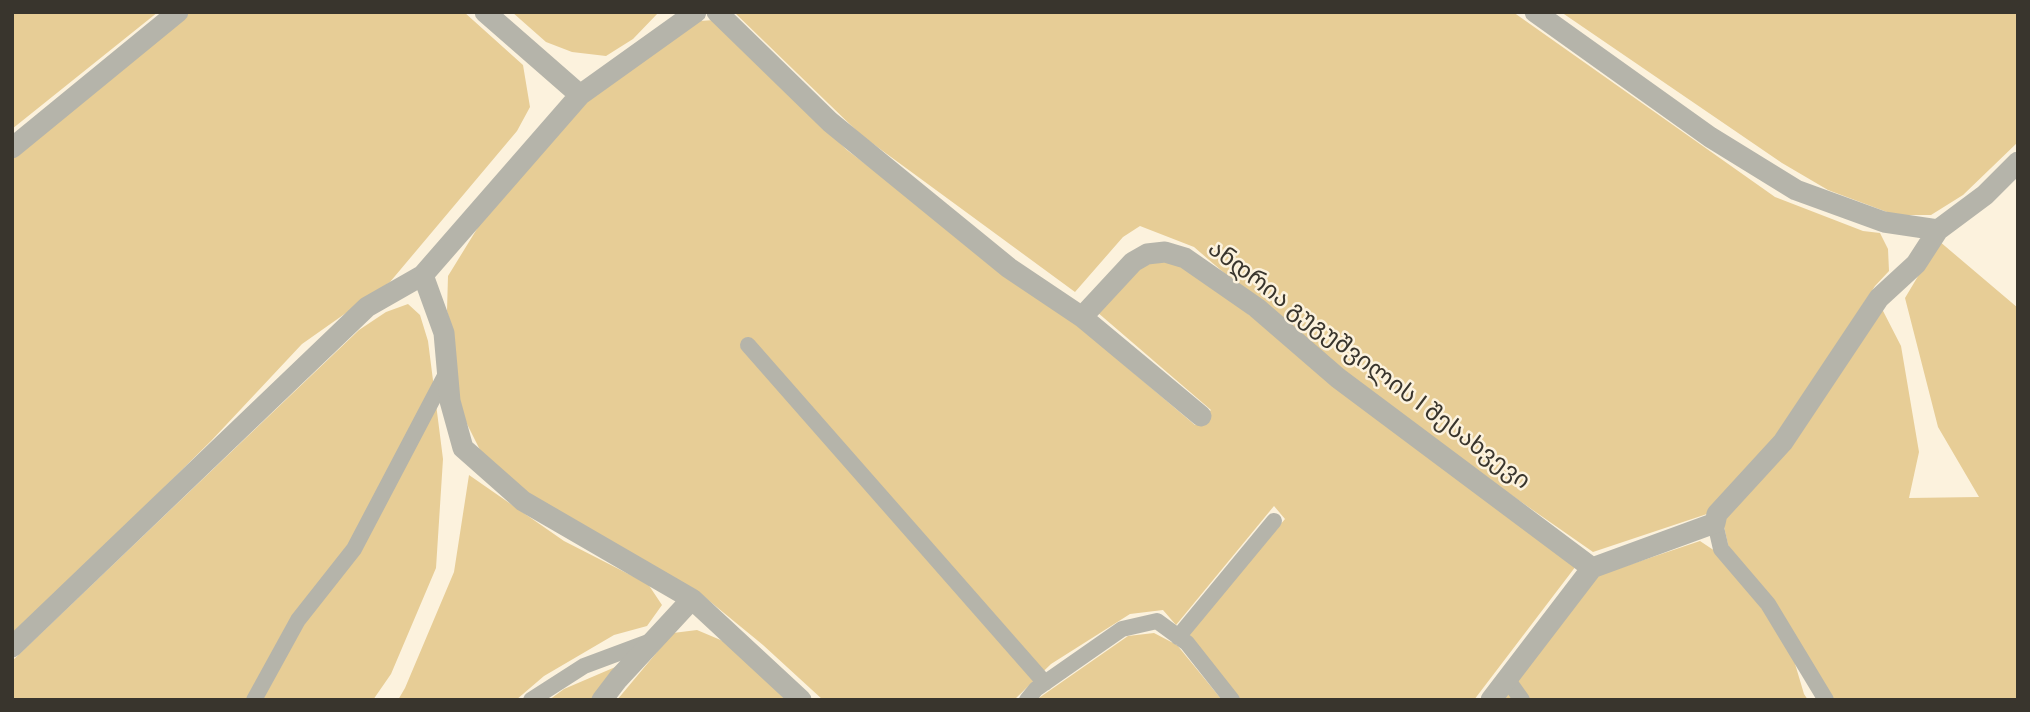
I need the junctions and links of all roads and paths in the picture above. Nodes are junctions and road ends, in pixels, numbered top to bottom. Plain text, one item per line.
1 (178, 12) edge
2 (485, 12) edge
3 (696, 12) edge
4 (718, 12) edge
5 (1535, 12) edge
6 (580, 95) junction
7 (12, 148) edge
8 (2018, 162) edge
9 (1938, 230) junction
10 (423, 275) junction
11 (1082, 317) junction
12 (748, 345) dead end
13 (447, 372) junction
14 (1201, 416) dead end
15 (1274, 521) dead end
16 (1715, 523) junction
17 (1592, 568) junction
18 (692, 599) junction
19 (1178, 637) junction
20 (654, 640) junction
21 (12, 647) edge
22 (1507, 679) junction
23 (1045, 683) junction
24 (254, 700) edge
25 (531, 700) edge
26 (602, 700) edge
27 (801, 700) edge
28 (1027, 700) edge
29 (1232, 700) edge
30 (1491, 700) edge
31 (1522, 700) edge
32 (1826, 700) edge

1 - 7 street
2 - 6 street
3 - 6 street
4 - 11 street
5 - 9 street
6 - 10 street
8 - 9 street
9 - 16 street
10 - 13 street
10 - 21 street
11 - 14 street
11 - 17 street, ანდრია გუგუშვილის I შესახვევი
12 - 23 lane
13 - 18 street
13 - 24 lane
15 - 19 lane
16 - 17 street
16 - 32 lane
17 - 22 street
18 - 20 street
18 - 27 street
19 - 23 lane
19 - 29 lane
20 - 25 lane
20 - 26 street
22 - 30 street
22 - 31 lane
23 - 28 lane

